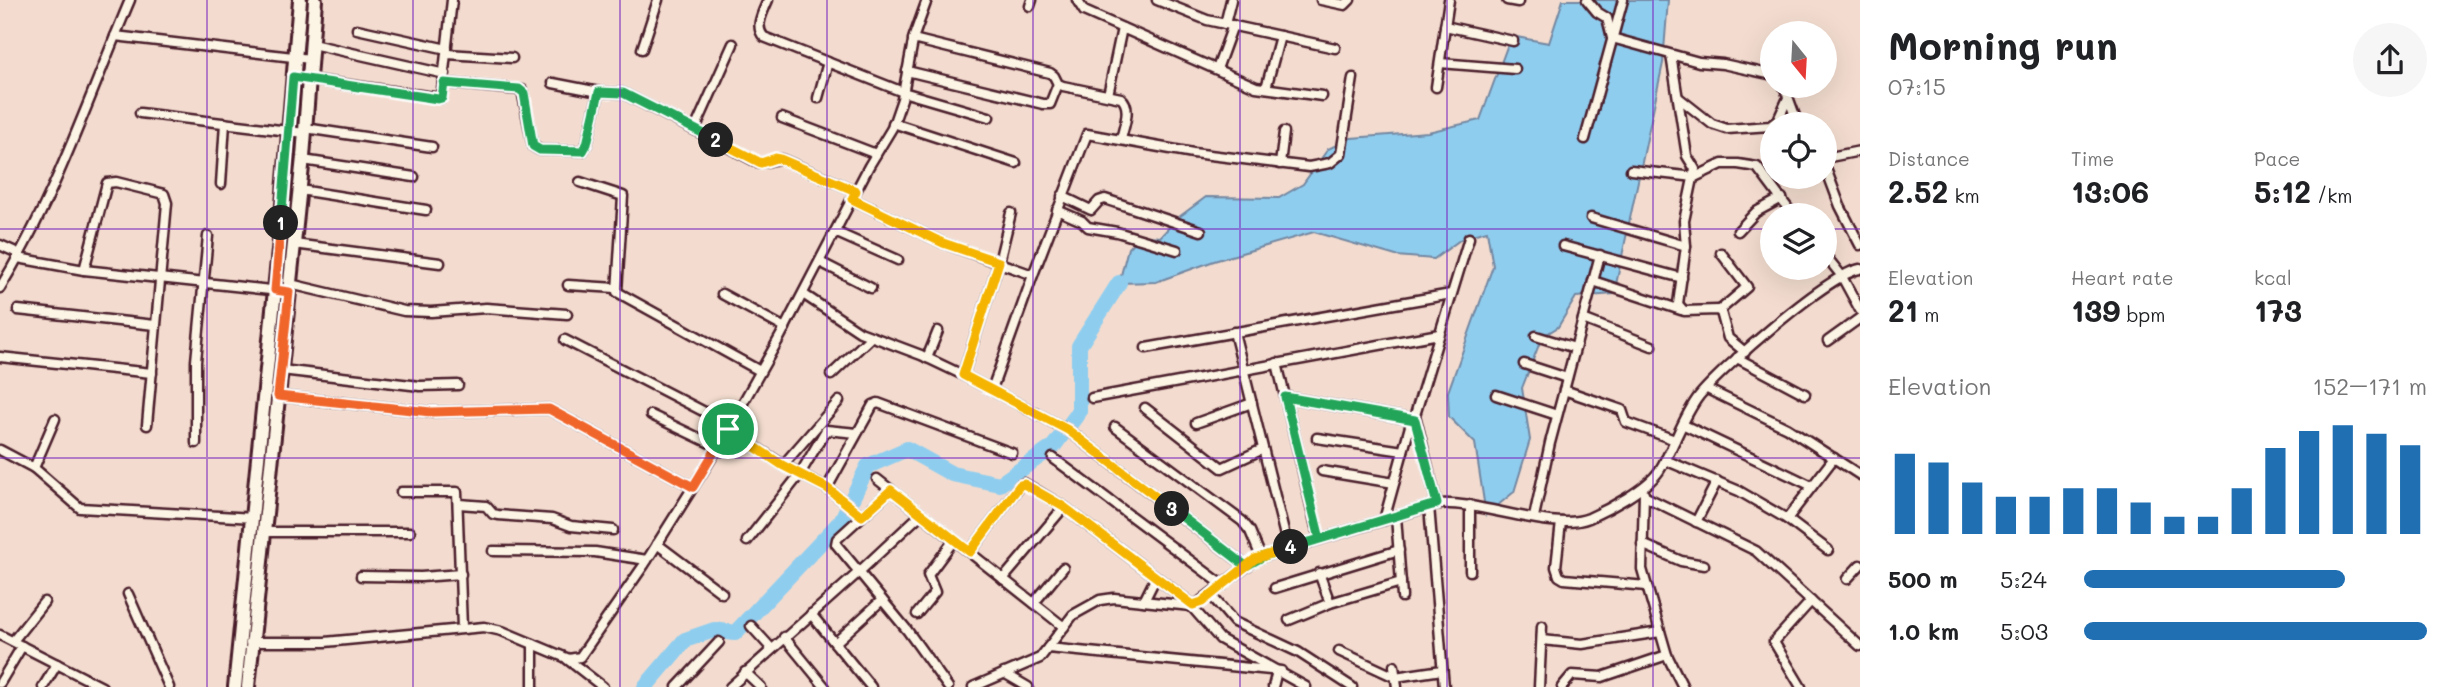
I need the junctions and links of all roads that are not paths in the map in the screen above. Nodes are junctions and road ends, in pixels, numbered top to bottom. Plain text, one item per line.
1 (130, 0) edge
2 (300, 0) edge
3 (315, 0) edge
4 (452, 0) edge
5 (658, 0) edge
6 (768, 0) edge
7 (927, 0) edge
8 (1077, 0) edge
9 (1157, 0) edge
10 (1183, 0) edge
11 (1231, 0) edge
12 (1321, 0) edge
13 (1350, 0) edge
14 (1449, 0) edge
15 (1507, 0) edge
16 (1587, 0) edge
17 (1623, 0) edge
18 (1518, 2) dead end
19 (1180, 9) junction
20 (1229, 25) junction
21 (1445, 26) junction
22 (1122, 28) junction
23 (357, 29) dead end
24 (115, 36) junction
25 (1280, 36) junction
26 (913, 38) junction
27 (1612, 38) junction
28 (1513, 41) dead end
29 (312, 44) junction
30 (733, 44) dead end
31 (1335, 48) dead end
32 (642, 49) dead end
33 (447, 51) junction
34 (1671, 55) junction
35 (295, 57) junction
36 (512, 58) dead end
37 (310, 59) junction
38 (828, 62) junction
39 (1440, 63) junction
40 (1217, 69) junction
41 (1515, 69) dead end
42 (907, 71) junction
43 (1760, 72) edge
44 (293, 77) junction
45 (444, 78) junction
46 (1353, 78) dead end
47 (309, 79) junction
48 (553, 83) dead end
49 (1058, 85) junction
50 (1266, 88) junction
51 (1436, 88) dead end
52 (599, 92) junction
53 (903, 92) junction
54 (1108, 95) junction
55 (1322, 96) dead end
56 (818, 98) dead end
57 (1679, 98) junction
58 (1788, 98) joint
59 (1793, 112) edge
60 (140, 113) dead end
61 (989, 117) dead end
62 (782, 118) dead end
63 (225, 123) junction
64 (894, 123) junction
65 (695, 129) junction
66 (289, 131) junction
67 (305, 131) junction
68 (1284, 132) dead end
69 (1121, 139) junction
70 (1585, 139) dead end
71 (432, 147) dead end
72 (1860, 151) edge
73 (876, 154) junction
74 (1837, 156) edge
75 (303, 160) junction
76 (1016, 163) dead end
77 (1280, 164) junction
78 (1631, 170) dead end
79 (414, 177) dead end
80 (1695, 177) junction
81 (580, 183) dead end
82 (221, 184) dead end
83 (1834, 189) edge
84 (300, 191) junction
85 (854, 195) junction
86 (1062, 196) junction
87 (1782, 198) junction
88 (1785, 203) edge
89 (426, 210) dead end
90 (1057, 211) junction
91 (1011, 213) dead end
92 (1591, 218) dead end
93 (1201, 230) dead end
94 (1738, 231) dead end
95 (835, 232) junction
96 (208, 236) dead end
97 (1469, 238) dead end
98 (294, 244) junction
99 (0, 245) edge
100 (1860, 245) edge
101 (1563, 246) dead end
102 (1686, 246) junction
103 (1177, 250) dead end
104 (1721, 253) dead end
105 (1600, 255) junction
106 (19, 256) junction
107 (898, 260) dead end
108 (820, 262) junction
109 (999, 262) junction
110 (440, 263) dead end
111 (1837, 269) edge
112 (1860, 269) edge
113 (83, 270) junction
114 (1033, 275) junction
115 (1842, 275) junction
116 (159, 278) junction
117 (1682, 278) junction
118 (1593, 281) junction
119 (203, 282) junction
120 (1, 284) edge
121 (568, 285) dead end
122 (289, 288) junction
123 (616, 288) junction
124 (872, 288) dead end
125 (275, 290) junction
126 (722, 294) dead end
127 (803, 294) junction
128 (1451, 294) junction
129 (18, 310) dead end
130 (1681, 310) junction
131 (1860, 310) edge
132 (1719, 311) junction
133 (567, 314) dead end
134 (1860, 318) edge
135 (1583, 320) junction
136 (155, 325) junction
137 (785, 328) junction
138 (938, 331) dead end
139 (1234, 332) junction
140 (1439, 334) junction
141 (1536, 336) dead end
142 (871, 337) junction
143 (565, 340) dead end
144 (1828, 341) dead end
145 (1652, 346) dead end
146 (1146, 348) dead end
147 (1575, 348) junction
148 (1741, 355) junction
149 (0, 357) edge
150 (927, 358) junction
151 (1277, 363) junction
152 (1524, 364) dead end
153 (1243, 369) junction
154 (281, 370) junction
155 (760, 372) junction
156 (152, 373) junction
157 (831, 375) dead end
158 (963, 375) junction
159 (1567, 378) junction
160 (458, 385) dead end
161 (992, 389) junction
162 (1707, 389) junction
163 (1564, 390) junction
164 (1805, 394) dead end
165 (278, 396) junction
166 (1496, 396) dead end
167 (1285, 397) junction
168 (1092, 398) dead end
169 (839, 401) dead end
170 (1252, 403) junction
171 (1145, 408) dead end
172 (651, 415) dead end
173 (1557, 415) junction
174 (55, 419) dead end
175 (1414, 420) junction
176 (1196, 423) dead end
177 (147, 425) dead end
178 (1684, 425) junction
179 (729, 427) junction
180 (1115, 427) dead end
181 (857, 433) junction
182 (1317, 438) dead end
183 (1675, 440) junction
184 (196, 443) dead end
185 (718, 447) junction
186 (1263, 449) junction
187 (0, 450) edge
188 (1403, 451) junction
189 (1012, 453) dead end
190 (1052, 458) dead end
191 (1834, 458) junction
192 (1665, 460) junction
193 (782, 465) junction
194 (34, 468) junction
195 (1322, 471) dead end
196 (800, 474) junction
197 (1860, 475) edge
198 (877, 479) dead end
199 (1717, 481) junction
200 (1394, 483) junction
201 (1812, 486) junction
202 (693, 487) junction
203 (1644, 487) junction
204 (827, 488) junction
205 (891, 490) junction
206 (401, 492) dead end
207 (1644, 496) junction
208 (459, 504) junction
209 (1433, 505) junction
210 (1470, 506) junction
211 (1064, 507) junction
212 (921, 514) junction
213 (862, 516) junction
214 (1396, 516) junction
215 (1534, 517) junction
216 (251, 518) junction
217 (1787, 519) junction
218 (1384, 520) junction
219 (1561, 522) junction
220 (1696, 522) junction
221 (264, 526) junction
222 (613, 530) dead end
223 (410, 532) dead end
224 (1320, 539) junction
225 (954, 540) junction
226 (747, 541) dead end
227 (657, 544) junction
228 (1642, 544) junction
229 (1288, 548) junction
230 (1399, 550) junction
231 (1828, 550) dead end
232 (493, 551) dead end
233 (970, 552) junction
234 (1261, 557) junction
235 (647, 560) junction
236 (246, 564) junction
237 (1704, 565) dead end
238 (1860, 565) edge
239 (1246, 566) junction
240 (260, 567) junction
241 (1063, 568) dead end
242 (1470, 571) dead end
243 (859, 572) junction
244 (1319, 573) junction
245 (461, 574) junction
246 (360, 576) dead end
247 (1156, 577) junction
248 (1003, 579) junction
249 (1847, 579) dead end
250 (1401, 582) junction
251 (1223, 585) junction
252 (1647, 586) junction
253 (1275, 587) dead end
254 (722, 593) dead end
255 (128, 594) dead end
256 (1210, 595) junction
257 (1402, 597) dead end
258 (882, 600) junction
259 (1144, 601) junction
260 (1811, 601) junction
261 (44, 602) dead end
262 (1034, 603) junction
263 (1330, 603) junction
264 (1192, 605) junction
265 (811, 614) junction
266 (917, 614) dead end
267 (1289, 620) dead end
268 (751, 626) dead end
269 (1542, 626) dead end
270 (1064, 627) junction
271 (462, 628) junction
272 (1660, 632) junction
273 (0, 635) edge
274 (783, 637) junction
275 (1542, 640) junction
276 (1858, 641) edge
277 (252, 642) junction
278 (719, 642) dead end
279 (238, 643) junction
280 (835, 643) junction
281 (17, 644) junction
282 (533, 644) junction
283 (771, 648) junction
284 (1048, 648) junction
285 (1339, 651) dead end
286 (1667, 655) junction
287 (566, 658) junction
288 (57, 664) junction
289 (1394, 666) dead end
290 (1442, 670) junction
291 (1279, 671) junction
292 (745, 672) junction
293 (1004, 673) junction
294 (1395, 677) junction
295 (0, 683) edge
296 (43, 687) edge
297 (102, 687) edge
298 (169, 687) edge
299 (235, 687) edge
300 (248, 687) edge
301 (533, 687) edge
302 (603, 687) edge
303 (677, 687) edge
304 (730, 687) edge
305 (761, 687) edge
306 (825, 687) edge
307 (871, 687) edge
308 (947, 687) edge
309 (973, 687) edge
310 (1028, 687) edge
311 (1273, 687) edge
312 (1306, 687) edge
313 (1352, 687) edge
314 (1397, 687) edge
315 (1444, 687) edge
316 (1539, 687) edge
317 (1562, 687) edge
318 (1683, 687) edge
319 (1801, 687) edge

1 - 24 street
2 - 35 main road
3 - 29 main road
4 - 33 street
5 - 32 street
6 - 38 street
7 - 26 street
8 - 22 street
9 - 19 street
10 - 19 street
11 - 20 street
12 - 13 street
14 - 21 street
15 - 18 street
16 - 27 street
17 - 27 street
19 - 20 street
20 - 25 street
20 - 40 street
21 - 28 street
21 - 39 street
22 - 40 street
22 - 54 street
23 - 33 street
24 - 35 street
24 - 106 street
25 - 31 street
25 - 50 street
26 - 42 street
26 - 49 street
27 - 34 street
27 - 70 street
29 - 37 main road
29 - 45 street
30 - 65 street
33 - 36 street
33 - 45 street
34 - 43 street
34 - 57 street
35 - 37 street
35 - 44 main road
37 - 47 main road
38 - 53 street
38 - 56 street
39 - 41 street
39 - 51 street
40 - 50 street
42 - 49 street
42 - 53 street
44 - 47 street
44 - 66 main road
45 - 47 street
45 - 52 street
46 - 77 street
47 - 67 main road
48 - 52 street
49 - 54 street
50 - 55 street
52 - 65 street
53 - 61 street
53 - 64 street
54 - 69 street
57 - 58 street
57 - 80 street
58 - 59 street
60 - 63 street
62 - 73 street
63 - 66 street
63 - 82 street
64 - 73 street
64 - 76 street
65 - 85 street
66 - 67 street
66 - 125 main road
67 - 71 street
67 - 75 main road
68 - 77 street
69 - 77 street
69 - 86 street
72 - 74 street
73 - 85 street
75 - 79 street
75 - 84 main road
78 - 80 street
80 - 87 street
80 - 102 street
81 - 123 street
83 - 100 street
84 - 89 street
84 - 98 main road
85 - 95 street
85 - 109 street
86 - 90 street
86 - 93 street
87 - 88 street
87 - 94 street
90 - 103 street
90 - 114 street
91 - 109 street
92 - 102 street
95 - 107 street
95 - 108 street
96 - 119 street
97 - 128 street
98 - 110 street
98 - 122 main road
99 - 106 street
101 - 105 street
102 - 117 street
104 - 132 street
105 - 117 street
105 - 118 street
106 - 113 street
106 - 120 street
108 - 124 street
108 - 127 street
109 - 114 street
109 - 158 street
111 - 115 street
112 - 115 street
113 - 116 street
113 - 116 street
114 - 161 street
115 - 131 street
115 - 148 street
116 - 119 street
116 - 136 street
117 - 130 street
118 - 130 street
118 - 135 street
119 - 125 street
119 - 184 street
121 - 123 street
122 - 125 street
122 - 133 street
122 - 154 main road
123 - 155 street
125 - 216 main road
126 - 137 street
127 - 137 street
127 - 142 street
128 - 139 street
128 - 140 street
129 - 136 street
130 - 132 street
132 - 148 street
134 - 144 street
135 - 145 street
135 - 147 street
136 - 156 street
137 - 155 street
138 - 150 street
139 - 146 street
139 - 153 street
140 - 151 street
140 - 175 street
141 - 147 street
142 - 150 street
142 - 157 street
143 - 179 street
147 - 159 street
148 - 162 street
148 - 164 street
149 - 156 street
150 - 158 street
151 - 153 street
151 - 167 street
152 - 159 street
153 - 168 street
153 - 170 street
154 - 160 street
154 - 165 main road
155 - 179 street
156 - 177 street
158 - 161 street
159 - 163 street
161 - 239 street
162 - 178 street
162 - 191 street
163 - 173 street
163 - 183 street
165 - 202 street
165 - 221 main road
166 - 173 street
167 - 175 street
167 - 224 street
169 - 193 street
170 - 176 street
170 - 186 street
171 - 186 street
172 - 185 street
173 - 215 street
174 - 194 street
175 - 188 street
175 - 209 street
178 - 183 street
178 - 201 street
179 - 185 street
179 - 193 street
180 - 234 street
181 - 189 street
181 - 196 street
181 - 204 street
182 - 188 street
183 - 192 street
185 - 202 street
186 - 229 street
187 - 194 street
188 - 200 street
190 - 251 street
191 - 197 street
191 - 201 street
192 - 199 street
192 - 203 street
193 - 196 street
194 - 216 street
195 - 200 street
196 - 204 street
196 - 226 street
198 - 205 street
199 - 217 street
199 - 220 street
200 - 218 street
201 - 217 street
202 - 227 street
203 - 207 street
203 - 219 street
204 - 213 street
205 - 212 street
205 - 213 street
206 - 208 street
207 - 220 street
207 - 228 street
208 - 222 street
208 - 245 street
209 - 210 street
209 - 214 street
209 - 290 street
210 - 215 street
210 - 242 street
211 - 233 street
211 - 247 street
211 - 248 street
212 - 225 street
212 - 243 street
213 - 243 street
214 - 218 street
214 - 230 street
215 - 219 street
216 - 221 street
216 - 236 main road
217 - 231 street
218 - 224 street
219 - 252 street
220 - 260 street
221 - 223 street
221 - 240 main road
224 - 229 street
225 - 233 street
225 - 266 street
227 - 235 street
227 - 254 street
228 - 237 street
228 - 252 street
229 - 234 street
230 - 244 street
230 - 250 street
232 - 235 street
233 - 248 street
234 - 239 street
235 - 287 street
236 - 240 main road
236 - 279 main road
238 - 249 street
239 - 251 street
240 - 277 main road
241 - 262 street
243 - 258 street
243 - 265 street
244 - 253 street
244 - 263 street
245 - 246 street
245 - 271 street
247 - 259 street
247 - 264 street
248 - 262 street
250 - 257 street
250 - 263 street
251 - 256 street
252 - 272 street
255 - 298 street
256 - 264 street
256 - 313 street
258 - 280 street
258 - 308 street
259 - 264 street
259 - 270 street
260 - 276 street
260 - 319 street
261 - 281 street
262 - 270 street
263 - 267 street
264 - 291 street
265 - 274 street
265 - 280 street
268 - 283 street
269 - 275 street
270 - 284 street
271 - 277 street
271 - 282 street
272 - 275 street
272 - 286 street
273 - 281 street
274 - 283 street
274 - 306 street
275 - 316 street
277 - 279 street
277 - 300 main road
278 - 303 street
279 - 299 main road
280 - 307 street
281 - 288 street
281 - 295 street
282 - 287 street
282 - 301 street
283 - 292 street
284 - 291 street
284 - 293 street
285 - 294 street
286 - 317 street
286 - 318 street
287 - 302 street
288 - 296 street
288 - 297 street
289 - 294 street
290 - 294 street
290 - 315 street
291 - 311 street
291 - 312 street
292 - 304 street
292 - 305 street
293 - 309 street
293 - 310 street
294 - 314 street

